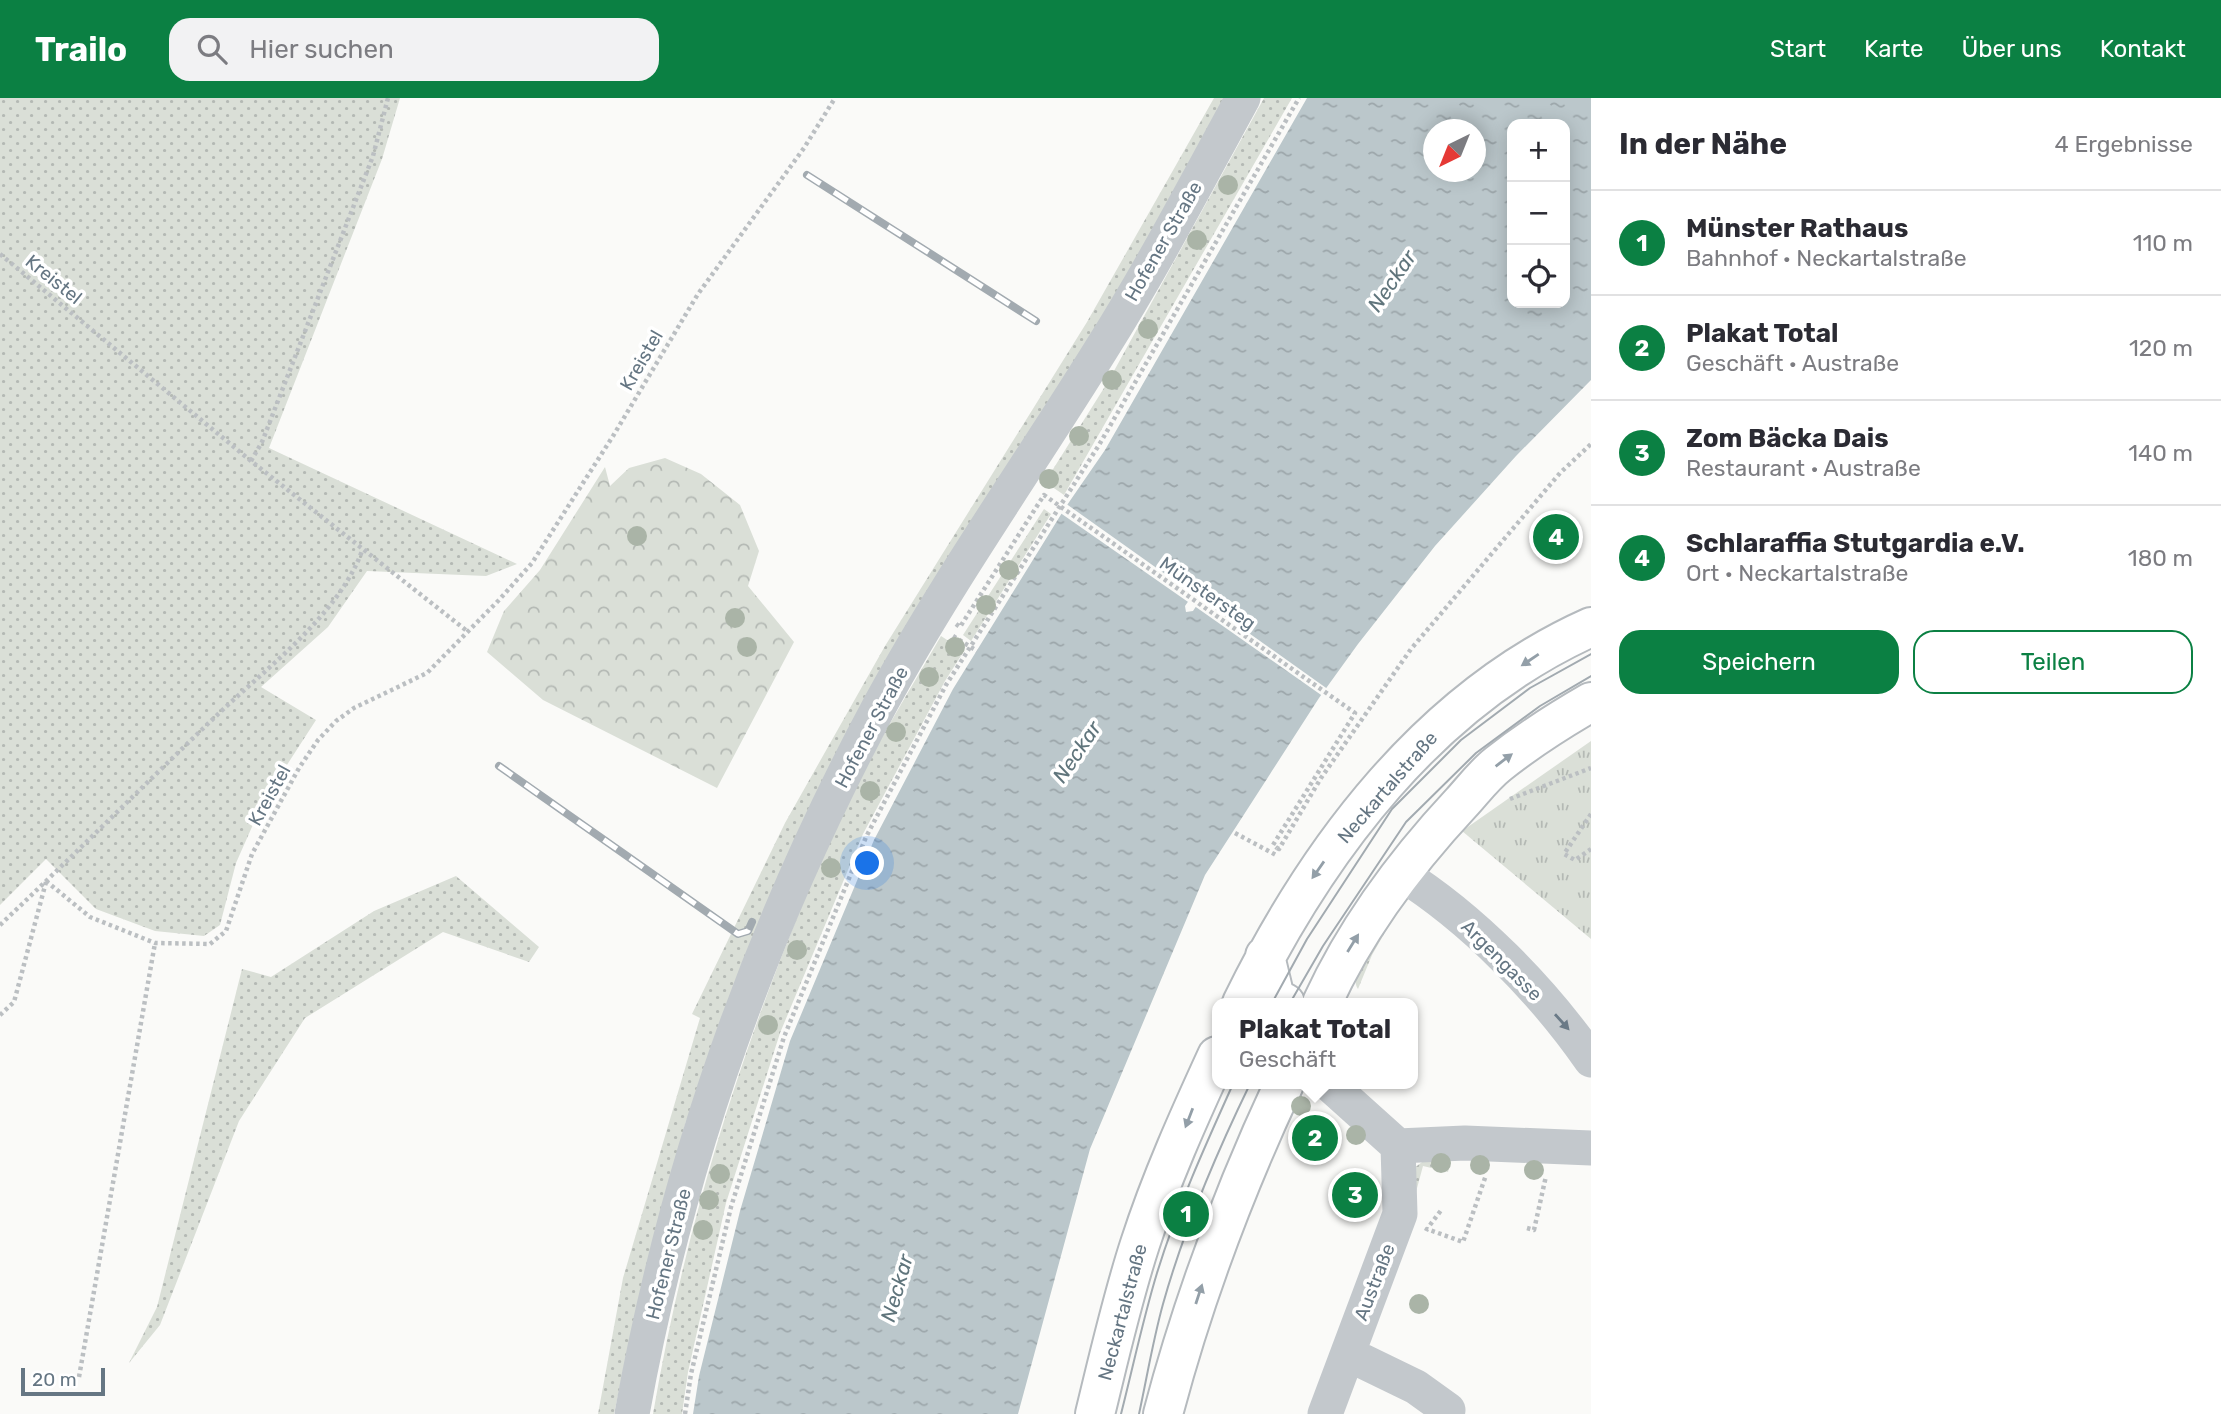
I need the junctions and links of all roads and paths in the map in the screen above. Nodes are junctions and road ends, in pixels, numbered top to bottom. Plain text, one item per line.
1 (388, 98) edge
2 (835, 98) edge
3 (1242, 98) edge
4 (1299, 98) edge
5 (0, 254) edge
6 (1591, 444) edge
7 (251, 461) junction
8 (362, 551) junction
9 (956, 624) dead end
10 (1591, 627) edge
11 (467, 631) junction
12 (1591, 702) edge
13 (1591, 768) edge
14 (1456, 808) junction
15 (1591, 814) edge
16 (1236, 833) dead end
17 (1591, 849) edge
18 (1276, 855) dead end
19 (1400, 873) junction
20 (46, 881) junction
21 (0, 925) edge
22 (155, 943) junction
23 (1326, 995) edge
24 (1273, 998) edge
25 (1304, 998) edge
26 (0, 1015) edge
27 (1591, 1060) edge
28 (1212, 1067) edge
29 (1282, 1089) edge
30 (1335, 1089) edge
31 (1398, 1146) junction
32 (1550, 1147) junction
33 (1591, 1147) edge
34 (1488, 1170) dead end
35 (1442, 1209) dead end
36 (1527, 1228) dead end
37 (1427, 1229) junction
38 (1421, 1242) dead end
39 (1348, 1354) junction
40 (79, 1377) dead end
41 (1448, 1410) dead end
42 (632, 1414) edge
43 (685, 1414) edge
44 (1095, 1414) edge
45 (1163, 1414) edge
46 (1325, 1414) edge

1 - 7 path
2 - 11 path, Kreistel
3 - 42 street, Hofener Straße
4 - 43 path
5 - 7 path, Kreistel
6 - 9 path, Münstersteg, bridge
7 - 8 path, Kreistel
8 - 11 path, Kreistel
8 - 20 path
10 -> 24 main road, Neckartalstraße
11 - 22 path, Kreistel
14 -> 12 main road
13 - 14 path
14 - 19 main road
15 - 17 path
16 - 18 path
23 -> 19 main road
19 -> 27 street, Argengasse
20 - 21 path
20 - 22 path, Kreistel
20 - 26 path
22 - 40 path
23 - 25 main road
28 -> 44 main road, Neckartalstraße
45 -> 29 main road
30 - 31 street
31 - 32 street
31 - 39 street, Austraße
32 - 33 street
32 - 36 path
34 - 37 path
35 - 37 path
37 - 38 path
39 - 41 street
39 - 46 street, Austraße

